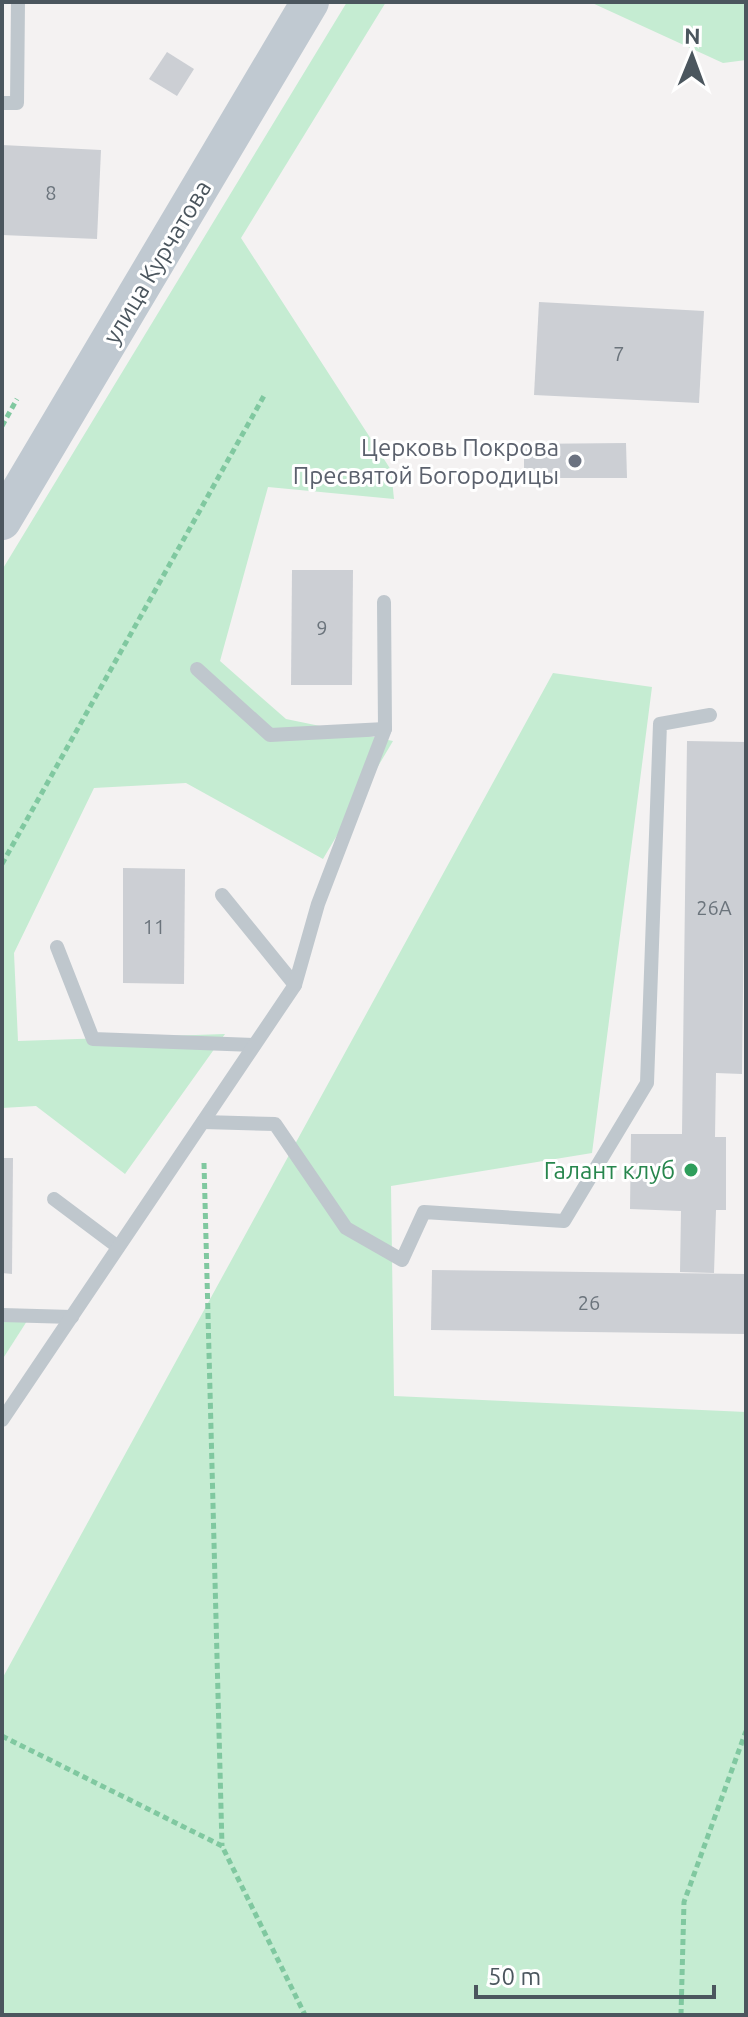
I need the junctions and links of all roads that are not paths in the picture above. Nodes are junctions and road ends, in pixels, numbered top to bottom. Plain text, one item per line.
1 (18, 2) edge
2 (310, 2) edge
3 (2, 103) edge
4 (2, 521) edge
5 (384, 602) dead end
6 (197, 669) dead end
7 (710, 715) dead end
8 (385, 729) junction
9 (222, 895) dead end
10 (57, 947) dead end
11 (295, 985) junction
12 (254, 1045) junction
13 (203, 1122) junction
14 (54, 1199) dead end
15 (118, 1247) junction
16 (2, 1315) edge
17 (72, 1317) junction
18 (2, 1420) edge

1 - 3 lane
2 - 4 main road, улица Курчатова
5 - 8 lane
6 - 8 lane
7 - 13 lane
8 - 11 lane
9 - 11 lane
10 - 12 lane
11 - 12 lane
12 - 13 lane
13 - 15 lane
14 - 15 lane
15 - 17 lane
16 - 17 lane
17 - 18 lane

